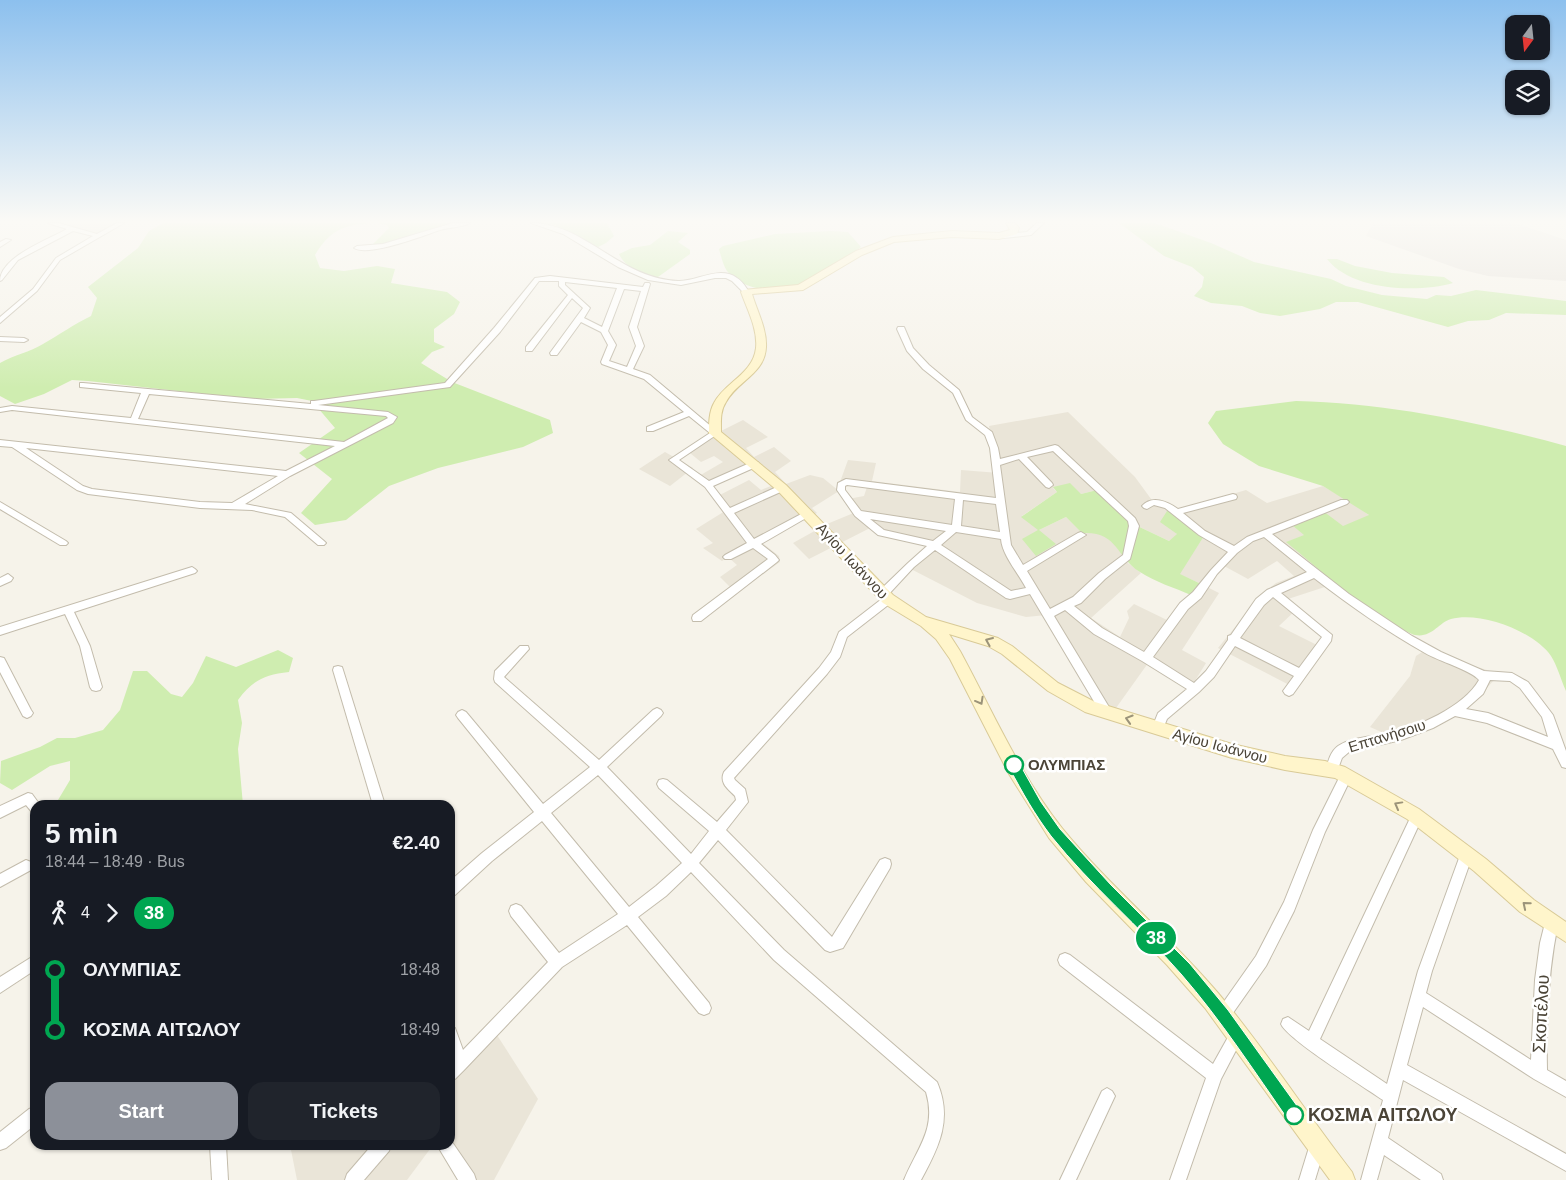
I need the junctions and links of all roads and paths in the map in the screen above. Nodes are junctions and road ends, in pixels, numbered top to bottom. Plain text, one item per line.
1 (44, 278) edge
2 (711, 278) edge
3 (734, 278) edge
4 (817, 278) edge
5 (650, 279) joint
6 (562, 281) junction
7 (621, 287) junction
8 (644, 289) junction
9 (746, 292) junction
10 (571, 295) junction
11 (2, 317) edge
12 (580, 319) junction
13 (902, 329) dead end
14 (604, 331) junction
15 (0, 339) edge
16 (24, 340) dead end
17 (529, 349) dead end
18 (554, 353) dead end
19 (629, 370) junction
20 (83, 385) dead end
21 (146, 391) junction
22 (294, 406) junction
23 (0, 410) edge
24 (688, 413) junction
25 (134, 420) junction
26 (650, 429) dead end
27 (715, 433) junction
28 (0, 443) edge
29 (343, 444) junction
30 (15, 445) junction
31 (1021, 456) junction
32 (996, 463) junction
33 (755, 464) junction
34 (287, 474) junction
35 (708, 484) junction
36 (1049, 485) dead end
37 (782, 488) junction
38 (1232, 497) dead end
39 (959, 498) junction
40 (1001, 502) junction
41 (1344, 502) dead end
42 (234, 506) junction
43 (1147, 506) dead end
44 (2, 510) edge
45 (728, 512) junction
46 (1176, 512) junction
47 (808, 514) junction
48 (858, 514) junction
49 (956, 527) junction
50 (1264, 534) junction
51 (1081, 535) dead end
52 (1003, 536) junction
53 (63, 543) dead end
54 (321, 543) dead end
55 (752, 543) junction
56 (935, 545) junction
57 (1234, 551) junction
58 (728, 557) dead end
59 (1020, 570) junction
60 (192, 571) dead end
61 (1315, 572) junction
62 (1032, 590) junction
63 (1273, 592) junction
64 (886, 597) junction
65 (1067, 606) junction
66 (68, 609) junction
67 (1047, 615) junction
68 (697, 618) dead end
69 (920, 621) junction
70 (0, 631) edge
71 (1232, 639) junction
72 (524, 649) dead end
73 (1146, 658) junction
74 (0, 661) edge
75 (338, 670) dead end
76 (1300, 674) junction
77 (1483, 675) junction
78 (96, 686) dead end
79 (1195, 690) junction
80 (1289, 691) dead end
81 (1452, 711) junction
82 (1106, 712) junction
83 (27, 713) dead end
84 (657, 713) dead end
85 (462, 715) dead end
86 (1158, 728) junction
87 (1557, 745) junction
88 (1566, 764) edge
89 (599, 767) junction
90 (1339, 773) junction
91 (663, 784) dead end
92 (377, 800) edge
93 (30, 801) edge
94 (0, 812) edge
95 (541, 813) junction
96 (1417, 816) junction
97 (717, 830) junction
98 (1466, 854) junction
99 (691, 863) junction
100 (885, 864) dead end
101 (26, 866) dead end
102 (0, 881) edge
103 (455, 886) edge
104 (516, 911) dead end
105 (628, 916) junction
106 (1551, 924) junction
107 (1566, 933) edge
108 (1065, 960) dead end
109 (557, 962) junction
110 (30, 965) edge
111 (0, 986) edge
112 (1418, 996) junction
113 (704, 1008) dead end
114 (1223, 1015) junction
115 (1288, 1024) dead end
116 (1237, 1034) junction
117 (1311, 1042) junction
118 (455, 1069) edge
119 (1400, 1069) junction
120 (1539, 1074) junction
121 (1215, 1075) junction
122 (1566, 1089) edge
123 (1107, 1096) dead end
124 (1392, 1097) junction
125 (30, 1119) edge
126 (0, 1142) edge
127 (1381, 1143) junction
128 (1317, 1147) junction
129 (218, 1150) edge
130 (377, 1150) edge
131 (447, 1150) edge
132 (1566, 1163) edge
133 (220, 1180) edge
134 (353, 1180) edge
135 (468, 1180) edge
136 (912, 1180) edge
137 (1068, 1180) edge
138 (1178, 1180) edge
139 (1306, 1180) edge
140 (1344, 1180) edge
141 (1369, 1180) edge
142 (1435, 1180) edge

1 - 11 street
2 - 5 street
3 - 9 street
4 - 9 street
5 - 8 street
6 - 7 street
6 - 10 street
6 - 22 street
7 - 8 street
7 - 14 street
8 - 19 street
9 - 27 street
10 - 12 street
10 - 17 street
12 - 14 street
12 - 18 street
13 - 32 street
14 - 19 street
15 - 16 street
19 - 24 street
20 - 21 street
21 - 22 street
21 - 25 street
22 - 29 street
23 - 25 street
24 - 26 street
24 - 27 street
25 - 29 street
27 - 33 street, Αγίου Ιωάννου
27 - 35 street
28 - 30 street
29 - 34 street
30 - 34 street
30 - 42 street
31 - 32 street
31 - 36 street
31 - 65 street
32 - 40 street
33 - 35 street
33 - 37 street, Αγίου Ιωάννου
34 - 42 street
35 - 45 street
37 - 45 street
37 - 47 street, Αγίου Ιωάννου
38 - 46 street
39 - 40 street
39 - 48 street
39 - 49 street
40 - 52 street
41 - 50 street
42 - 54 street
43 - 46 street
44 - 53 street
45 - 55 street
46 - 57 street
47 - 55 street
47 - 64 street, Αγίου Ιωάννου
48 - 49 street
48 - 56 street
49 - 52 street
49 - 56 street
50 - 57 street
50 - 61 street
51 - 59 street
52 - 59 street
55 - 58 street
55 - 68 street
56 - 62 street
56 - 64 street
57 - 73 street
59 - 62 street
60 - 66 street
61 - 63 street
61 - 77 street
62 - 67 street
63 - 71 street
63 - 76 street
64 - 69 street, Αγίου Ιωάννου
64 - 97 street
65 - 67 street
65 - 73 street
66 - 70 street
66 - 78 street
67 - 82 street
82 -> 69 street, Αγίου Ιωάννου
69 -> 114 street
71 - 76 street
71 - 79 street
72 - 89 street
73 - 79 street
74 - 83 street
75 - 92 street
76 - 80 street
77 - 81 street, Επτανήσοιυ
77 - 87 street
79 - 86 street
81 - 87 street
81 - 90 street, Επτανήσοιυ
86 -> 82 street, Αγίου Ιωάννου
84 - 89 street
85 - 95 street
86 - 90 street, Αγίου Ιωάννου
87 - 88 street
89 - 95 street
89 - 99 street
96 -> 90 street, Αγίου Ιωάννου
90 - 114 street, Επτανήσοιυ
91 - 97 street
93 - 94 street
95 - 103 street
95 - 105 street
96 - 98 street, Αγίου Ιωάννου
96 - 117 street
97 - 99 street
97 - 100 street
106 -> 98 street, Αγίου Ιωάννου
98 - 112 street
99 - 105 street
99 - 136 street
101 - 102 street
104 - 109 street
105 - 109 street
105 - 113 street
106 - 107 street, Αγίου Ιωάννου
106 - 120 street, Σκοπέλου
108 - 121 street
109 - 118 street
110 - 111 street
112 - 119 street
112 - 120 street
114 - 116 street
115 - 117 street
116 - 121 street
116 - 128 street
117 - 124 street
119 - 124 street
119 - 132 street
120 - 122 street, Σκοπέλου
121 - 138 street
123 - 137 street
124 - 127 street
125 - 126 street
127 - 141 street
127 - 142 street
128 - 139 street
128 - 140 street
129 - 133 street
130 - 134 street
131 - 135 street

